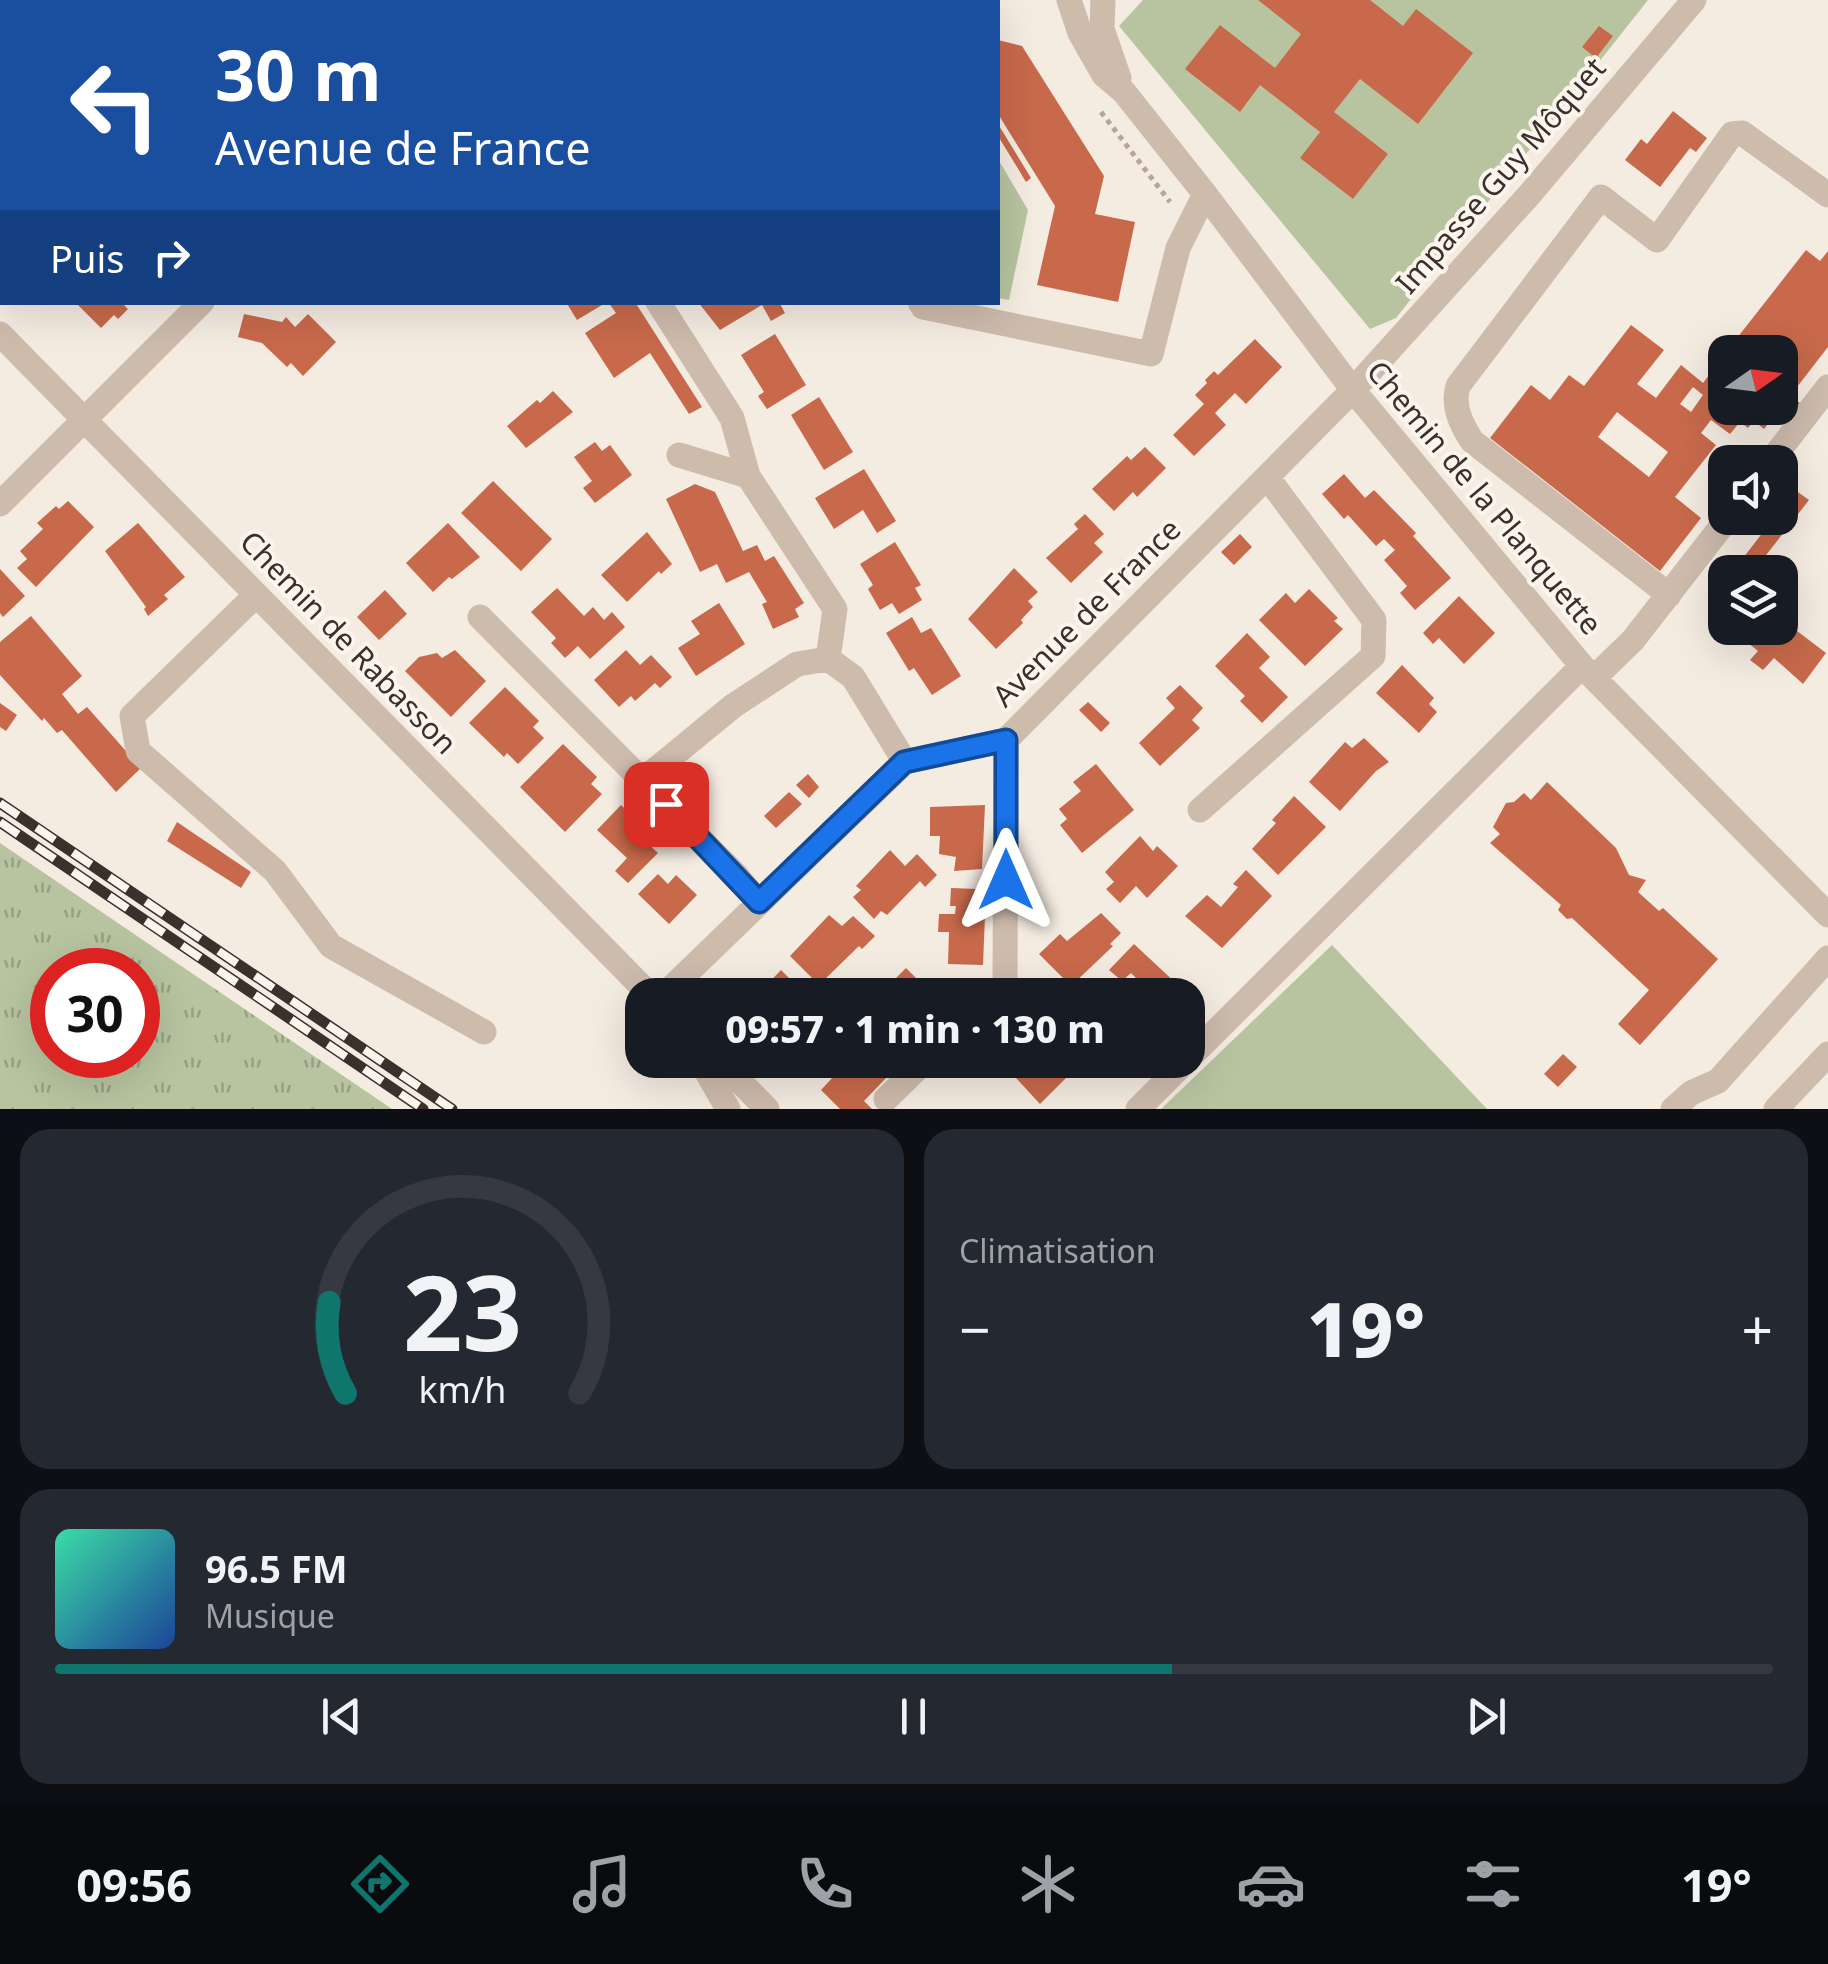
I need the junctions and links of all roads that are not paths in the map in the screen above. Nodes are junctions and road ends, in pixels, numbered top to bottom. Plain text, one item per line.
1 (1069, 0) edge
2 (1104, 0) edge
3 (1694, 0) edge
4 (1124, 92) junction
5 (1205, 194) junction
6 (1828, 195) edge
7 (199, 305) edge
8 (660, 305) edge
9 (922, 305) edge
10 (0, 334) edge
11 (1828, 387) edge
12 (1354, 390) junction
13 (87, 420) junction
14 (1783, 445) edge
15 (679, 455) dead end
16 (748, 476) junction
17 (1267, 477) junction
18 (0, 504) edge
19 (1715, 535) edge
20 (1669, 594) junction
21 (256, 595) junction
22 (480, 617) dead end
23 (828, 659) junction
24 (1588, 672) junction
25 (1006, 740) junction
26 (904, 762) junction
27 (643, 780) junction
28 (1200, 810) dead end
29 (759, 902) junction
30 (1828, 915) edge
31 (1828, 958) edge
32 (633, 978) edge
33 (681, 978) edge
34 (1006, 978) edge
35 (484, 1032) dead end
36 (1205, 1043) edge
37 (1828, 1054) edge
38 (710, 1078) edge
39 (737, 1078) edge
40 (907, 1078) edge
41 (1169, 1078) edge
42 (886, 1098) dead end
43 (728, 1109) edge
44 (767, 1109) edge
45 (1138, 1109) edge
46 (1673, 1109) edge
47 (1776, 1109) edge

1 - 4 street, Chemin de la Planquette
2 - 4 street, Chemin de la Planquette
3 - 12 street, Impasse Guy Môquet
4 - 5 street, Chemin de la Planquette
5 - 9 street
5 - 12 street, Chemin de la Planquette
6 - 20 street
7 - 13 street
8 - 16 street
10 - 13 street, Chemin de Rabasson
11 - 14 street
12 - 17 street, Avenue de France
12 - 24 street, Chemin de la Planquette
13 - 18 street
13 - 21 street, Chemin de Rabasson
15 - 16 street
16 - 23 street
17 - 25 street, Avenue de France
17 - 28 street
19 - 20 street
20 - 24 street
21 - 32 street, Chemin de Rabasson
21 - 35 street
22 - 27 street
23 - 26 street
23 - 27 street
24 - 30 street, Chemin de la Planquette
24 - 36 street
25 - 26 street, Avenue de France
25 - 34 street
26 - 29 street
27 - 29 street
29 - 33 street
31 - 46 street
37 - 47 street
38 - 43 street
39 - 44 street
40 - 42 street
41 - 45 street

